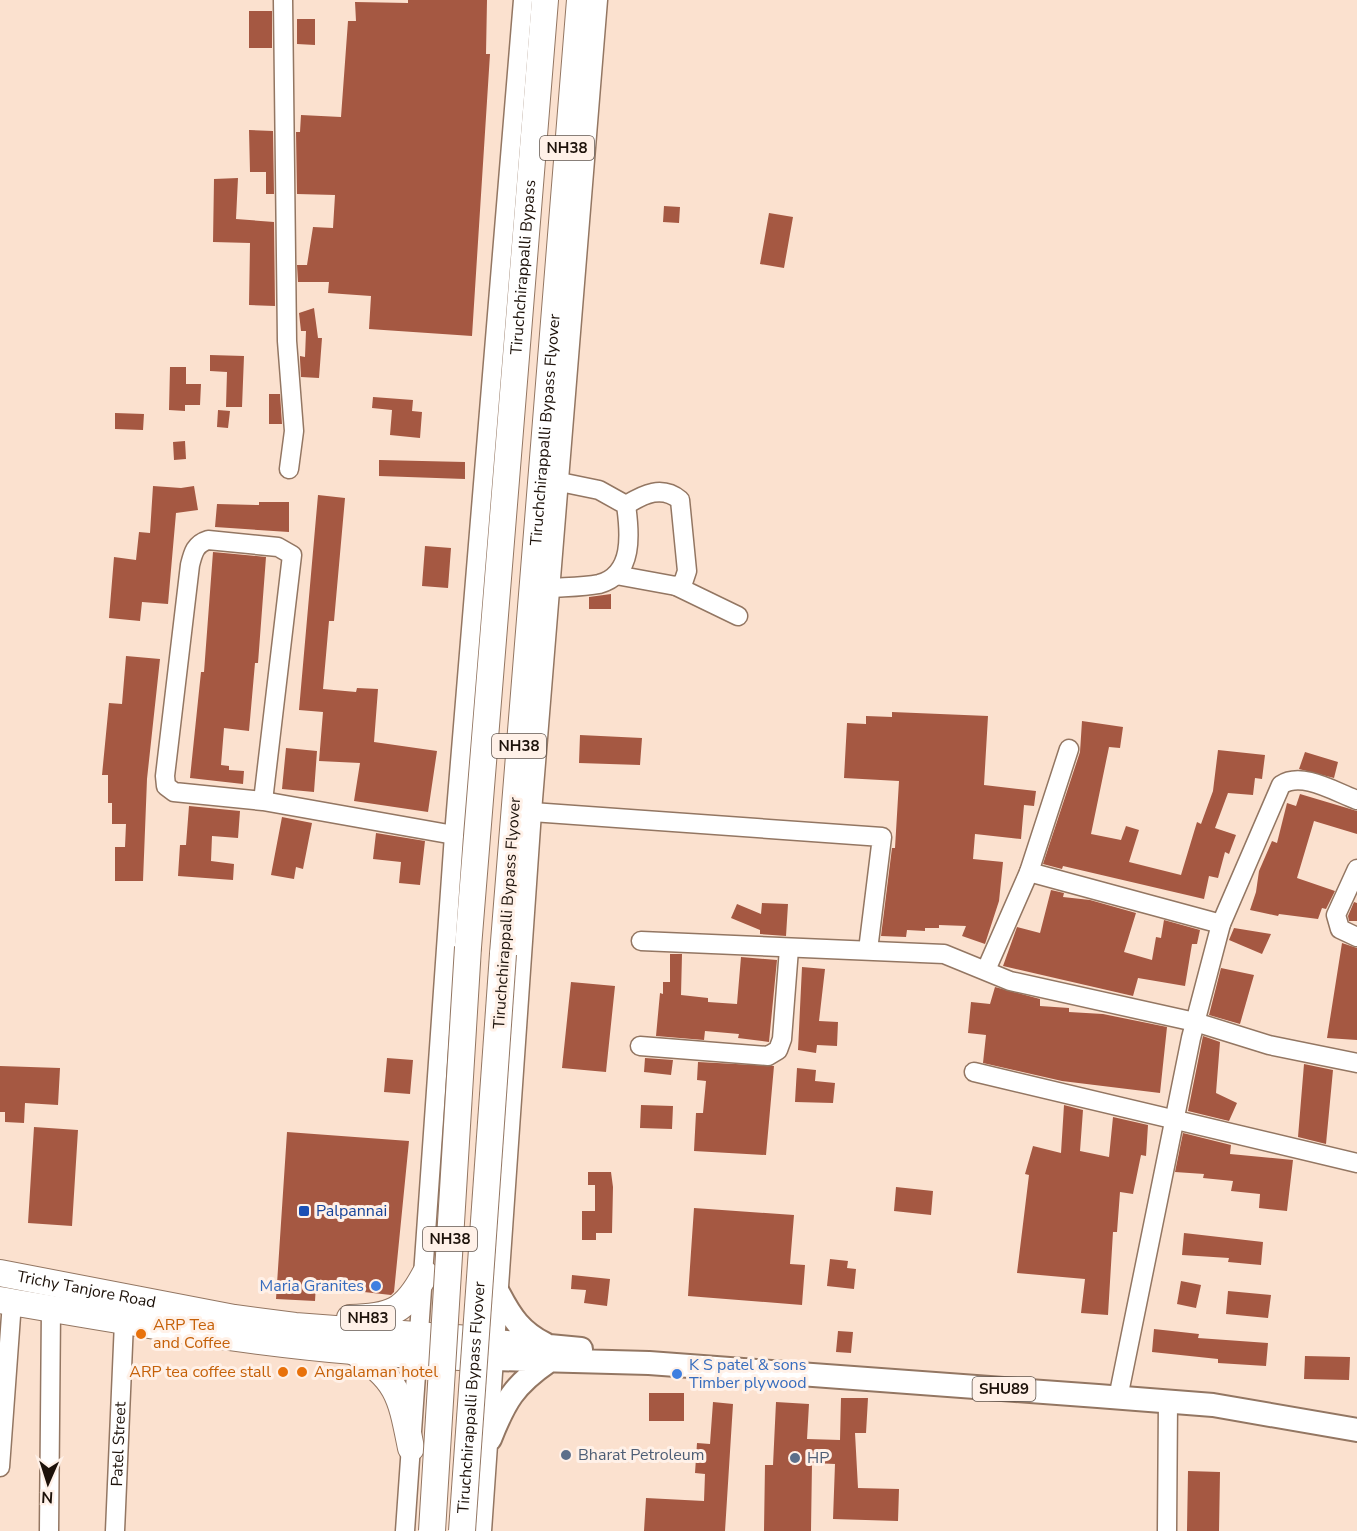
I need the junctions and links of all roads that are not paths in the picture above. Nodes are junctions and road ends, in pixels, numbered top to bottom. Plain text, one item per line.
1 (283, 0) edge
2 (523, 0) edge
3 (545, 0) edge
4 (580, 0) edge
5 (598, 0) edge
6 (554, 296) junction
7 (572, 321) junction
8 (290, 470) dead end
9 (560, 482) junction
10 (626, 505) junction
11 (501, 534) joint
12 (616, 575) junction
13 (676, 586) junction
14 (552, 588) junction
15 (738, 616) dead end
16 (1069, 748) dead end
17 (1357, 800) edge
18 (263, 801) junction
19 (532, 812) junction
20 (454, 835) junction
21 (1357, 869) edge
22 (1029, 872) junction
23 (1221, 924) junction
24 (1357, 937) edge
25 (641, 941) dead end
26 (789, 949) junction
27 (868, 950) junction
28 (986, 970) junction
29 (1195, 1022) junction
30 (640, 1046) dead end
31 (1357, 1063) edge
32 (974, 1071) dead end
33 (1174, 1121) junction
34 (1357, 1163) edge
35 (0, 1273) edge
36 (425, 1274) junction
37 (499, 1294) junction
38 (6, 1301) edge
39 (51, 1309) junction
40 (124, 1322) junction
41 (295, 1326) junction
42 (419, 1345) junction
43 (496, 1350) junction
44 (353, 1351) junction
45 (548, 1353) junction
46 (1118, 1398) junction
47 (1168, 1402) junction
48 (1357, 1430) edge
49 (489, 1439) junction
50 (411, 1448) junction
51 (0, 1467) edge
52 (49, 1531) edge
53 (115, 1531) edge
54 (405, 1531) edge
55 (432, 1531) edge
56 (462, 1531) edge
57 (482, 1531) edge
58 (1167, 1531) edge

1 - 8 street
2 - 20 street, NH83
3 - 11 highway, Tiruchchirappalli Bypass / NH38
4 - 6 highway, NH38
5 - 7 street
6 - 7 highway
6 - 56 highway, Tiruchchirappalli Bypass Flyover / NH38, bridge
7 - 9 street
9 - 10 street
9 - 14 street
10 - 12 street
10 - 13 street
11 - 55 highway, Tiruchchirappalli Bypass Flyover / NH38, bridge
12 - 13 street
12 - 14 street
13 - 15 street
14 - 19 street
16 - 22 street
17 - 23 street
18 - 18 street
18 - 20 street
19 - 27 street
19 - 37 street
20 - 36 street, NH83
21 - 24 street
22 - 23 street
22 - 28 street
23 - 29 street
25 - 26 street
26 - 27 street
26 - 30 street
27 - 28 street
28 - 29 street
29 - 31 street
29 - 33 street
32 - 33 street
33 - 34 street
33 - 46 street
35 - 41 highway, Trichy Tanjore Road / NH83
36 - 41 highway, NH83
36 - 42 street
37 - 43 street
37 - 45 main road
38 - 39 highway, Trichy Tanjore Road / NH83
38 - 51 street
39 - 40 highway, Trichy Tanjore Road / NH83
39 - 52 street
40 - 44 highway, Trichy Tanjore Road / NH83
40 - 53 street, Patel Street
41 - 42 highway, Trichy Tanjore Road
42 - 43 highway, Trichy Tanjore Road
42 - 44 highway, Trichy Tanjore Road / NH83
42 - 50 street
43 - 45 main road, SHU89
43 - 49 street
44 - 50 highway
45 - 46 main road, SHU89
45 - 49 main road
46 - 47 main road, SHU89
47 - 48 main road, SHU89
47 - 58 street
49 - 57 street
50 - 54 street

